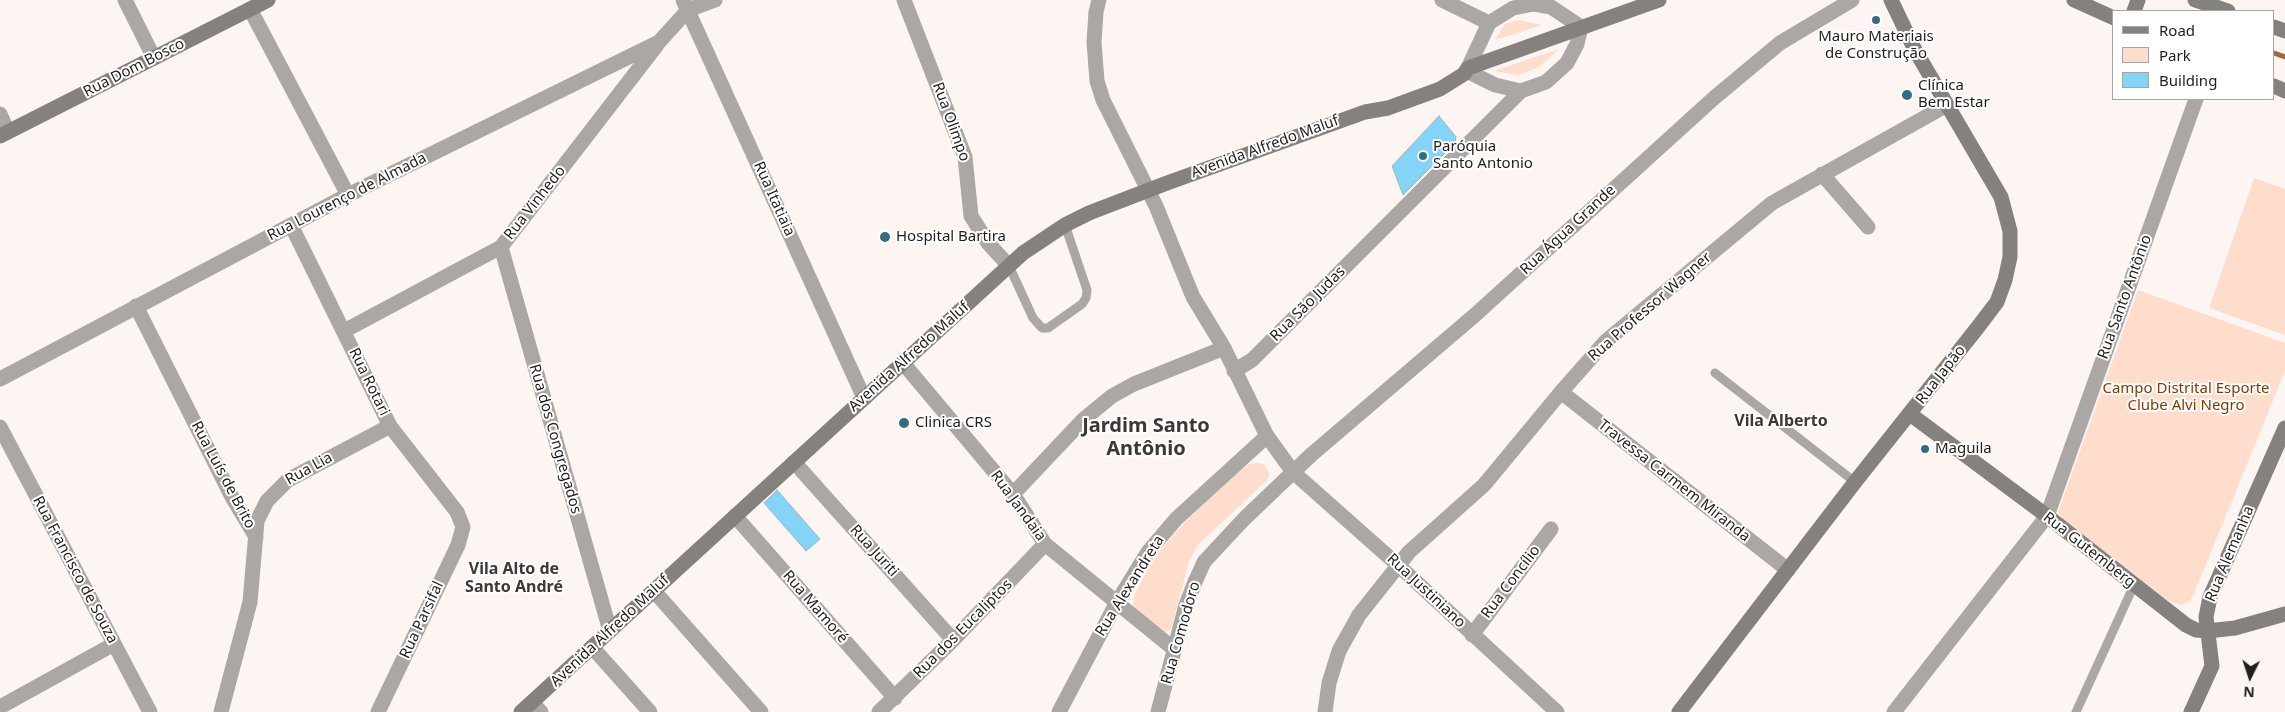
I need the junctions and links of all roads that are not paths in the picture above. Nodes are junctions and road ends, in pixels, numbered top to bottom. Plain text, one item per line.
1 (125, 0) edge
2 (268, 0) edge
3 (715, 0) edge
4 (904, 0) edge
5 (1099, 0) edge
6 (1442, 0) edge
7 (1660, 0) edge
8 (1852, 0) edge
9 (1891, 0) edge
10 (2074, 0) edge
11 (2195, 0) edge
12 (686, 5) edge
13 (250, 9) junction
14 (2225, 10) edge
15 (2112, 17) edge
16 (1489, 23) junction
17 (1580, 27) junction
18 (659, 42) junction
19 (154, 58) junction
20 (1466, 71) junction
21 (1521, 91) junction
22 (2196, 100) edge
23 (1947, 105) junction
24 (0, 114) edge
25 (4, 134) edge
26 (1822, 174) junction
27 (1148, 190) junction
28 (348, 195) junction
29 (291, 225) junction
30 (1064, 225) junction
31 (1868, 227) dead end
32 (501, 247) junction
33 (1009, 266) junction
34 (136, 306) junction
35 (344, 331) junction
36 (1224, 348) junction
37 (903, 363) junction
38 (1234, 371) junction
39 (1715, 373) dead end
40 (0, 379) edge
41 (1561, 392) junction
42 (864, 398) junction
43 (1910, 414) junction
44 (390, 426) junction
45 (0, 427) edge
46 (2285, 428) edge
47 (1267, 436) junction
48 (794, 462) junction
49 (1293, 472) junction
50 (1855, 482) junction
51 (1013, 494) junction
52 (735, 516) junction
53 (2046, 516) junction
54 (464, 527) joint
55 (1551, 529) dead end
56 (256, 537) junction
57 (1045, 544) junction
58 (1399, 566) junction
59 (1788, 570) junction
60 (2134, 585) junction
61 (654, 590) junction
62 (1116, 604) junction
63 (2285, 614) edge
64 (610, 631) junction
65 (2207, 631) junction
66 (1472, 635) junction
67 (953, 640) junction
68 (114, 644) junction
69 (592, 647) junction
70 (1175, 650) junction
71 (895, 698) junction
72 (0, 707) edge
73 (531, 709) edge
74 (150, 712) edge
75 (221, 712) edge
76 (378, 712) edge
77 (650, 712) edge
78 (761, 712) edge
79 (879, 712) edge
80 (1059, 712) edge
81 (1158, 712) edge
82 (1325, 712) edge
83 (1557, 712) edge
84 (1679, 712) edge
85 (1894, 712) edge
86 (2076, 712) edge
87 (2192, 712) edge

1 - 19 street
2 - 13 main road, Rua Dom Bosco
3 - 12 street
4 - 33 street, Rua Olimpo
5 - 27 street
6 - 16 street
7 - 17 main road, Avenida Alfredo Maluf
8 - 49 street, Rua Água Grande
9 - 23 main road, Rua Japão
10 - 15 main road
11 - 14 main road
12 - 18 street, Rua Lourenço de Almada
12 - 42 street, Rua Itatiaia
13 - 19 main road, Rua Dom Bosco
13 - 28 street
16 - 17 street
16 - 20 street
17 - 20 main road, Avenida Alfredo Maluf
17 - 21 street
18 - 28 street, Rua Lourenço de Almada
18 - 32 street, Rua Vinhedo
19 - 25 main road, Rua Dom Bosco
20 - 21 street
20 - 27 main road, Avenida Alfredo Maluf
21 - 38 street, Rua São Judas
22 - 53 street, Rua Santo Antônio
23 - 26 street, Rua Professor Wagner
23 - 43 main road, Rua Japão
24 - 25 street
26 - 31 street
26 - 41 street, Rua Professor Wagner
27 - 30 main road, Avenida Alfredo Maluf
27 - 36 street
28 - 29 street, Rua Lourenço de Almada
29 - 34 street, Rua Lourenço de Almada
29 - 35 street, Rua Rotari
30 - 33 main road, Avenida Alfredo Maluf
30 - 33 lane
32 - 35 street, Rua Vinhedo
32 - 64 street, Rua dos Congregados
33 - 37 main road, Avenida Alfredo Maluf
34 - 40 street, Rua Lourenço de Almada
34 - 56 street, Rua Luís de Brito
35 - 44 street, Rua Rotari
36 - 38 street
36 - 51 street
37 - 42 main road, Avenida Alfredo Maluf
37 - 51 street, Rua Jandaia
38 - 47 street, Rua Justiniano
39 - 50 lane
41 - 58 street, Rua Professor Wagner
41 - 59 street, Travessa Carmem Miranda
42 - 48 main road, Avenida Alfredo Maluf
43 - 50 main road, Rua Japão
43 - 53 main road, Rua Gutemberg
44 - 54 street, Rua Rotari
44 - 56 street, Rua Lia
45 - 68 street, Rua Francisco de Souza
46 - 65 main road, Rua Alemanha
47 - 49 street, Rua Justiniano
47 - 62 street, Rua Alexandreta
48 - 52 main road, Avenida Alfredo Maluf
48 - 67 street, Rua Juriti
49 - 58 street, Rua Justiniano
49 - 70 street, Rua Comodoro
50 - 59 main road, Rua Japão
51 - 57 street, Rua Jandaia
52 - 61 main road, Avenida Alfredo Maluf
52 - 71 street, Rua Mamoré
53 - 60 main road, Rua Gutemberg
53 - 85 street, Rua Santo Antônio
54 - 76 street, Rua Parsifal
55 - 66 street, Rua Concílio
56 - 75 street, Rua Luís de Brito
57 - 62 street, Rua Jandaia
57 - 67 street, Rua dos Eucaliptos
58 - 66 street, Rua Justiniano
58 - 82 street, Rua Professor Wagner
59 - 84 main road, Rua Japão
60 - 65 main road, Rua Gutemberg
60 - 86 lane
61 - 64 main road, Avenida Alfredo Maluf
61 - 78 street
62 - 70 street, Rua Jandaia
62 - 80 street, Rua Alexandreta
63 - 65 main road, Rua Gutemberg
64 - 69 main road, Avenida Alfredo Maluf
65 - 87 main road, Rua Alemanha
66 - 83 street, Rua Justiniano
67 - 71 street, Rua dos Eucaliptos
68 - 72 street
68 - 74 street, Rua Francisco de Souza
69 - 73 main road, Avenida Alfredo Maluf
69 - 77 street
70 - 81 street, Rua Comodoro
71 - 79 street, Rua dos Eucaliptos

